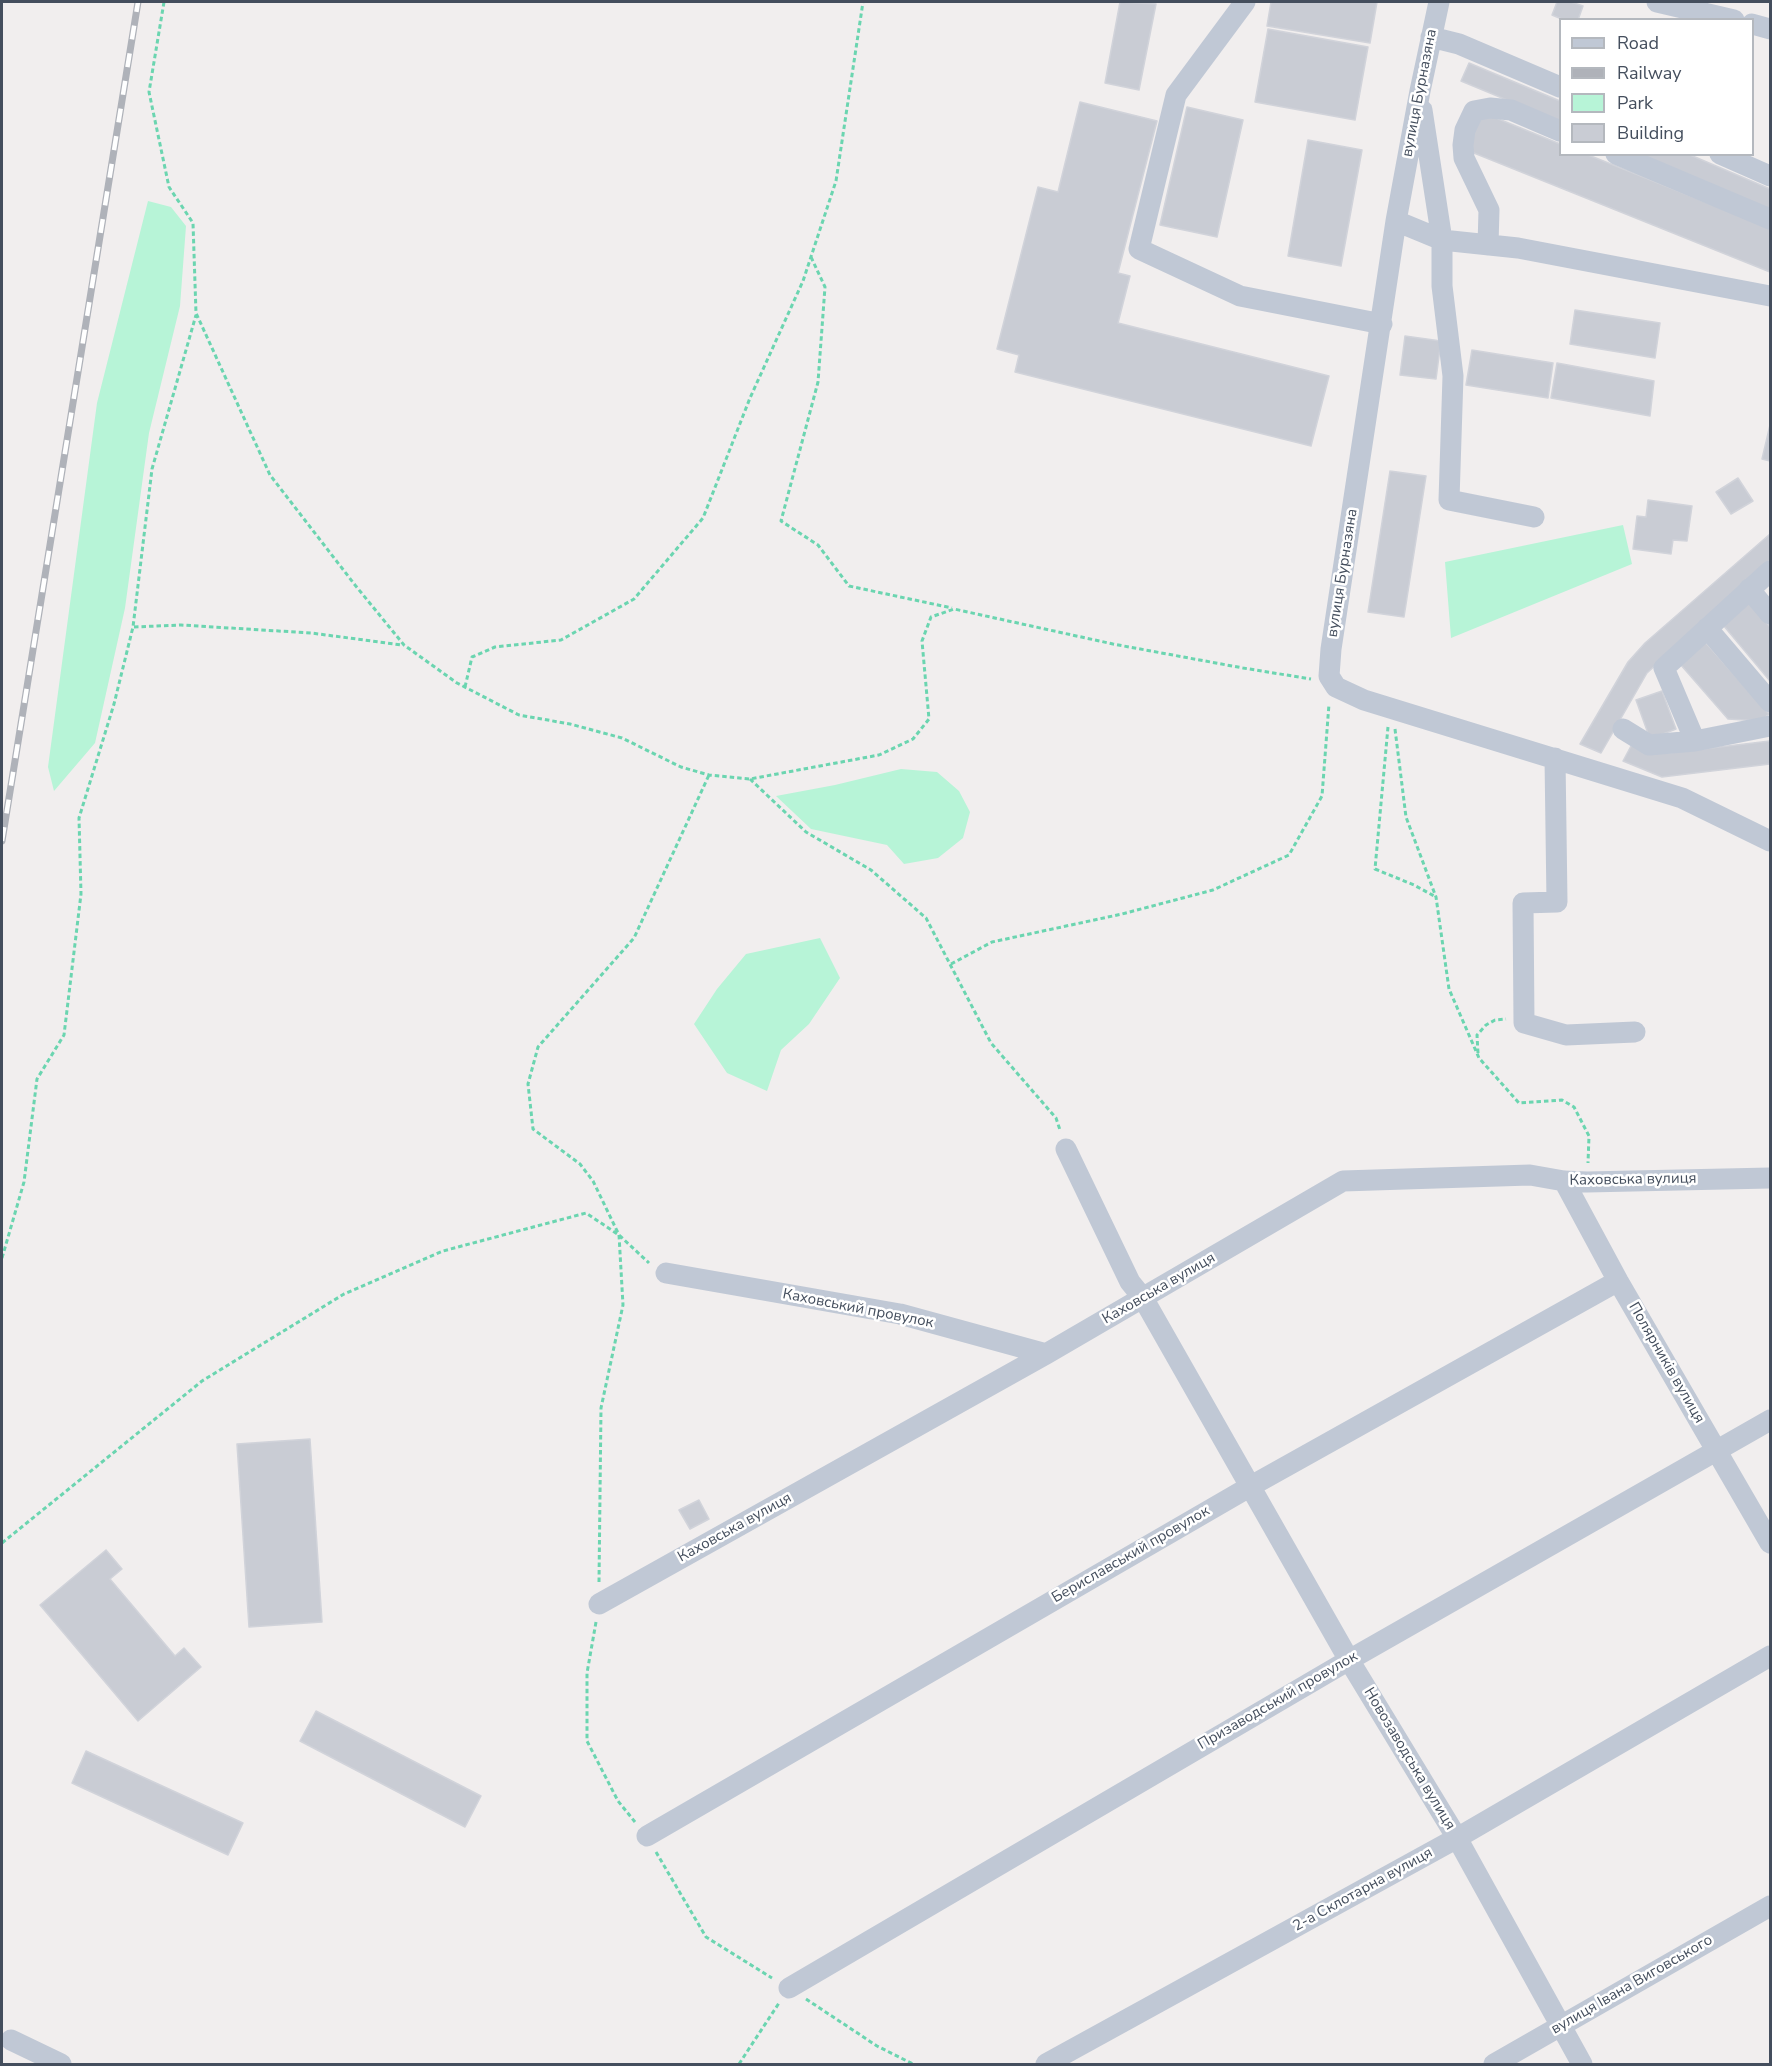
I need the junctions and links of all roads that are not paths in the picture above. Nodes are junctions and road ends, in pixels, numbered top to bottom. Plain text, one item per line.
1 (1245, 2) edge
2 (1439, 2) edge
3 (1657, 2) edge
4 (1725, 18) edge
5 (1754, 25) edge
6 (1770, 29) edge
7 (1431, 37) junction
8 (1559, 87) edge
9 (1420, 91) junction
10 (1559, 131) edge
11 (1621, 156) edge
12 (1725, 156) edge
13 (1770, 176) edge
14 (1770, 219) edge
15 (1396, 221) junction
16 (1442, 240) junction
17 (1488, 245) junction
18 (1770, 296) edge
19 (1382, 324) junction
20 (1534, 517) dead end
21 (1770, 571) edge
22 (1749, 589) junction
23 (1770, 614) edge
24 (1707, 628) junction
25 (1770, 702) edge
26 (1770, 726) edge
27 (1623, 729) dead end
28 (1695, 741) junction
29 (1555, 758) junction
30 (1770, 841) edge
31 (1635, 1032) dead end
32 (1066, 1149) road end
33 (1770, 1178) edge
34 (1564, 1181) junction
35 (666, 1273) road end
36 (1618, 1281) junction
37 (1143, 1298) junction
38 (1047, 1354) junction
39 (1770, 1420) edge
40 (1717, 1451) junction
41 (1251, 1486) junction
42 (1770, 1543) edge
43 (599, 1604) road end
44 (1770, 1656) edge
45 (1349, 1660) junction
46 (647, 1836) road end
47 (1457, 1838) junction
48 (1770, 1906) edge
49 (789, 1988) road end
50 (1560, 2026) junction
51 (11, 2040) dead end
52 (61, 2064) edge
53 (1046, 2064) edge
54 (1494, 2064) edge
55 (1582, 2064) edge

1 - 19 street
2 - 7 street, вулиця Бурназяна
3 - 4 street
5 - 6 street
7 - 8 street
7 - 9 street, вулиця Бурназяна
9 - 15 street, вулиця Бурназяна
9 - 16 street
10 - 17 street
11 - 14 street
12 - 13 street
15 - 16 street
15 - 19 street, вулиця Бурназяна
16 - 17 street
16 - 20 street
17 - 18 street
19 - 29 street, вулиця Бурназяна
21 - 22 street
22 - 23 street
22 - 24 street
24 - 25 street
24 - 28 street
26 - 28 street
27 - 28 street
29 - 30 street
29 - 31 street
32 - 37 street, Новозаводська вулиця
33 - 34 street, Каховська вулиця
34 - 36 street, Полярників вулиця
34 - 37 street, Каховська вулиця
35 - 38 street, Каховський провулок
36 - 40 street, Полярників вулиця
36 - 41 street, Бериславський провулок
37 - 38 street, Каховська вулиця
37 - 41 street, Новозаводська вулиця
38 - 43 street, Каховська вулиця
39 - 40 street, Призаводський провулок
40 - 42 street, Полярників вулиця
40 - 45 street, Призаводський провулок
41 - 45 street, Новозаводська вулиця
41 - 46 street, Бериславський провулок
44 - 47 street, 2-а Склотарна вулиця
45 - 47 street, Новозаводська вулиця
45 - 49 street, Призаводський провулок
47 - 50 street, Новозаводська вулиця
47 - 53 street, 2-а Склотарна вулиця
48 - 50 street, вулиця Івана Виговського
50 - 54 street, вулиця Івана Виговського
50 - 55 street, Новозаводська вулиця
51 - 52 street

